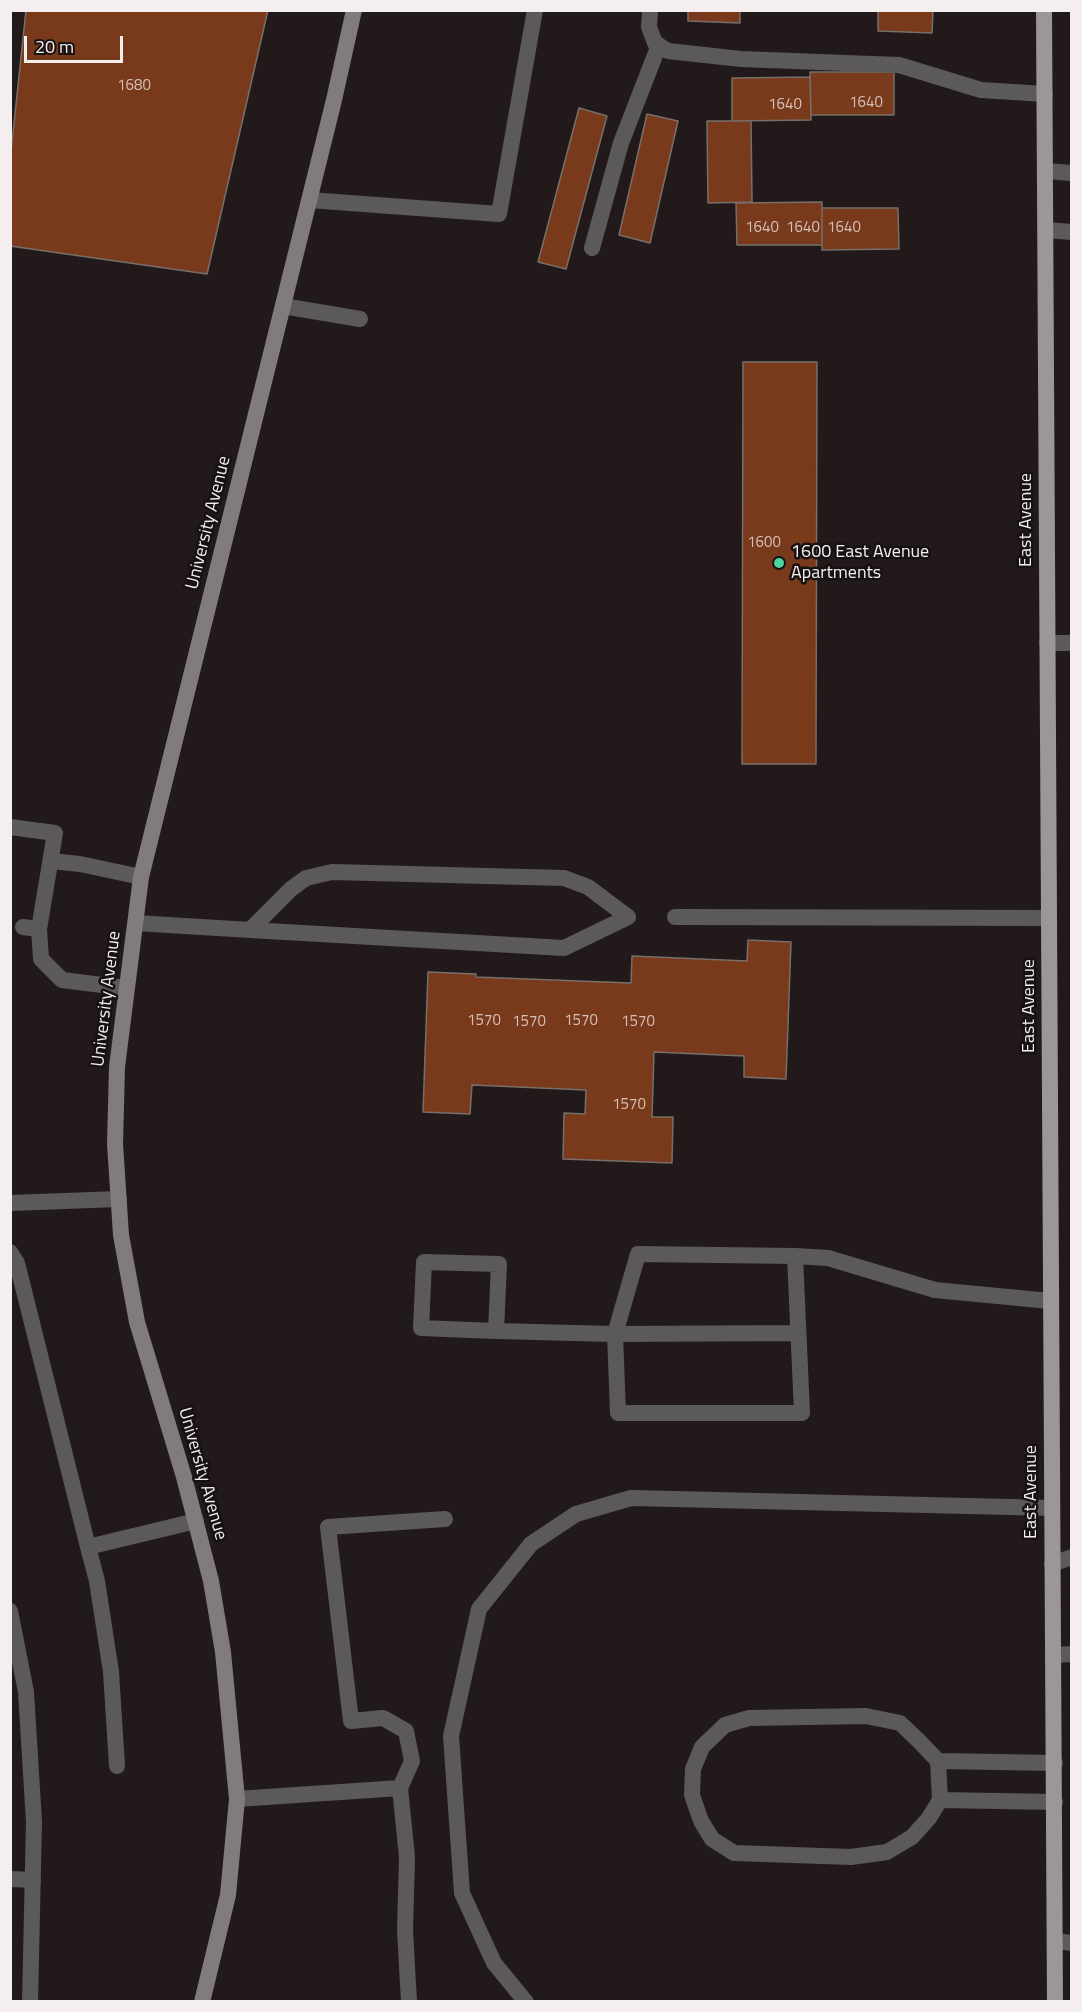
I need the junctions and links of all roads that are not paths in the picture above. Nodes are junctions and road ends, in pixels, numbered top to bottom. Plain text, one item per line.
1 (354, 10) edge
2 (535, 10) edge
3 (650, 10) edge
4 (1044, 10) edge
5 (659, 45) junction
6 (1045, 94) junction
7 (1045, 171) junction
8 (1071, 173) edge
9 (309, 200) junction
10 (1046, 230) junction
11 (1071, 232) edge
12 (592, 248) dead end
13 (283, 306) junction
14 (360, 320) dead end
15 (1047, 643) junction
16 (1071, 643) edge
17 (10, 827) edge
18 (51, 861) junction
19 (141, 877) junction
20 (675, 916) dead end
21 (1048, 918) junction
22 (136, 923) junction
23 (250, 930) junction
24 (126, 988) junction
25 (119, 1198) junction
26 (10, 1203) edge
27 (10, 1252) edge
28 (795, 1257) junction
29 (1050, 1301) junction
30 (496, 1331) junction
31 (798, 1333) junction
32 (615, 1334) junction
33 (1052, 1508) junction
34 (444, 1519) dead end
35 (196, 1521) junction
36 (88, 1546) junction
37 (1071, 1557) edge
38 (1052, 1564) junction
39 (10, 1611) edge
40 (1071, 1654) edge
41 (1053, 1655) junction
42 (938, 1761) junction
43 (1054, 1763) junction
44 (117, 1766) dead end
45 (400, 1788) junction
46 (237, 1799) junction
47 (940, 1800) junction
48 (1055, 1802) junction
49 (10, 1879) edge
50 (33, 1880) junction
51 (1064, 1942) edge
52 (30, 2001) edge
53 (202, 2001) edge
54 (409, 2001) edge
55 (526, 2001) edge
56 (1056, 2001) edge

1 - 9 main road, University Avenue
2 - 9 street
3 - 5 street
4 - 6 main road, East Avenue
5 - 6 street
5 - 12 street
6 - 7 main road, East Avenue
7 - 8 street
7 - 10 main road, East Avenue
9 - 13 main road, University Avenue
10 - 11 street
10 - 15 main road, East Avenue
13 - 14 street
13 - 19 main road, University Avenue
15 - 16 street
15 - 21 main road, East Avenue
17 - 18 street
18 - 19 street
18 - 24 street
19 - 22 main road, University Avenue
20 - 21 street
21 - 29 main road, East Avenue
22 - 23 street
22 - 24 main road, University Avenue
23 - 23 street
24 - 25 main road, University Avenue
25 - 26 street
25 - 35 main road, University Avenue
27 - 36 street
28 - 29 street
28 - 31 street
28 - 32 street
29 - 33 main road, East Avenue
30 - 30 street
30 - 32 street
31 - 32 street
31 - 32 street
33 - 38 main road, East Avenue
33 - 55 street
34 - 45 street
35 - 36 street
35 - 46 main road, University Avenue
36 - 44 street
37 - 38 street
38 - 41 main road, East Avenue
39 - 50 street
40 - 41 street
41 - 43 main road, East Avenue
42 - 43 street
42 - 47 street
42 - 47 street
43 - 48 main road, East Avenue
45 - 46 street
45 - 54 street
46 - 53 main road, University Avenue
47 - 48 street
48 - 51 main road, East Avenue
49 - 50 street
50 - 52 street
51 - 56 main road, East Avenue

